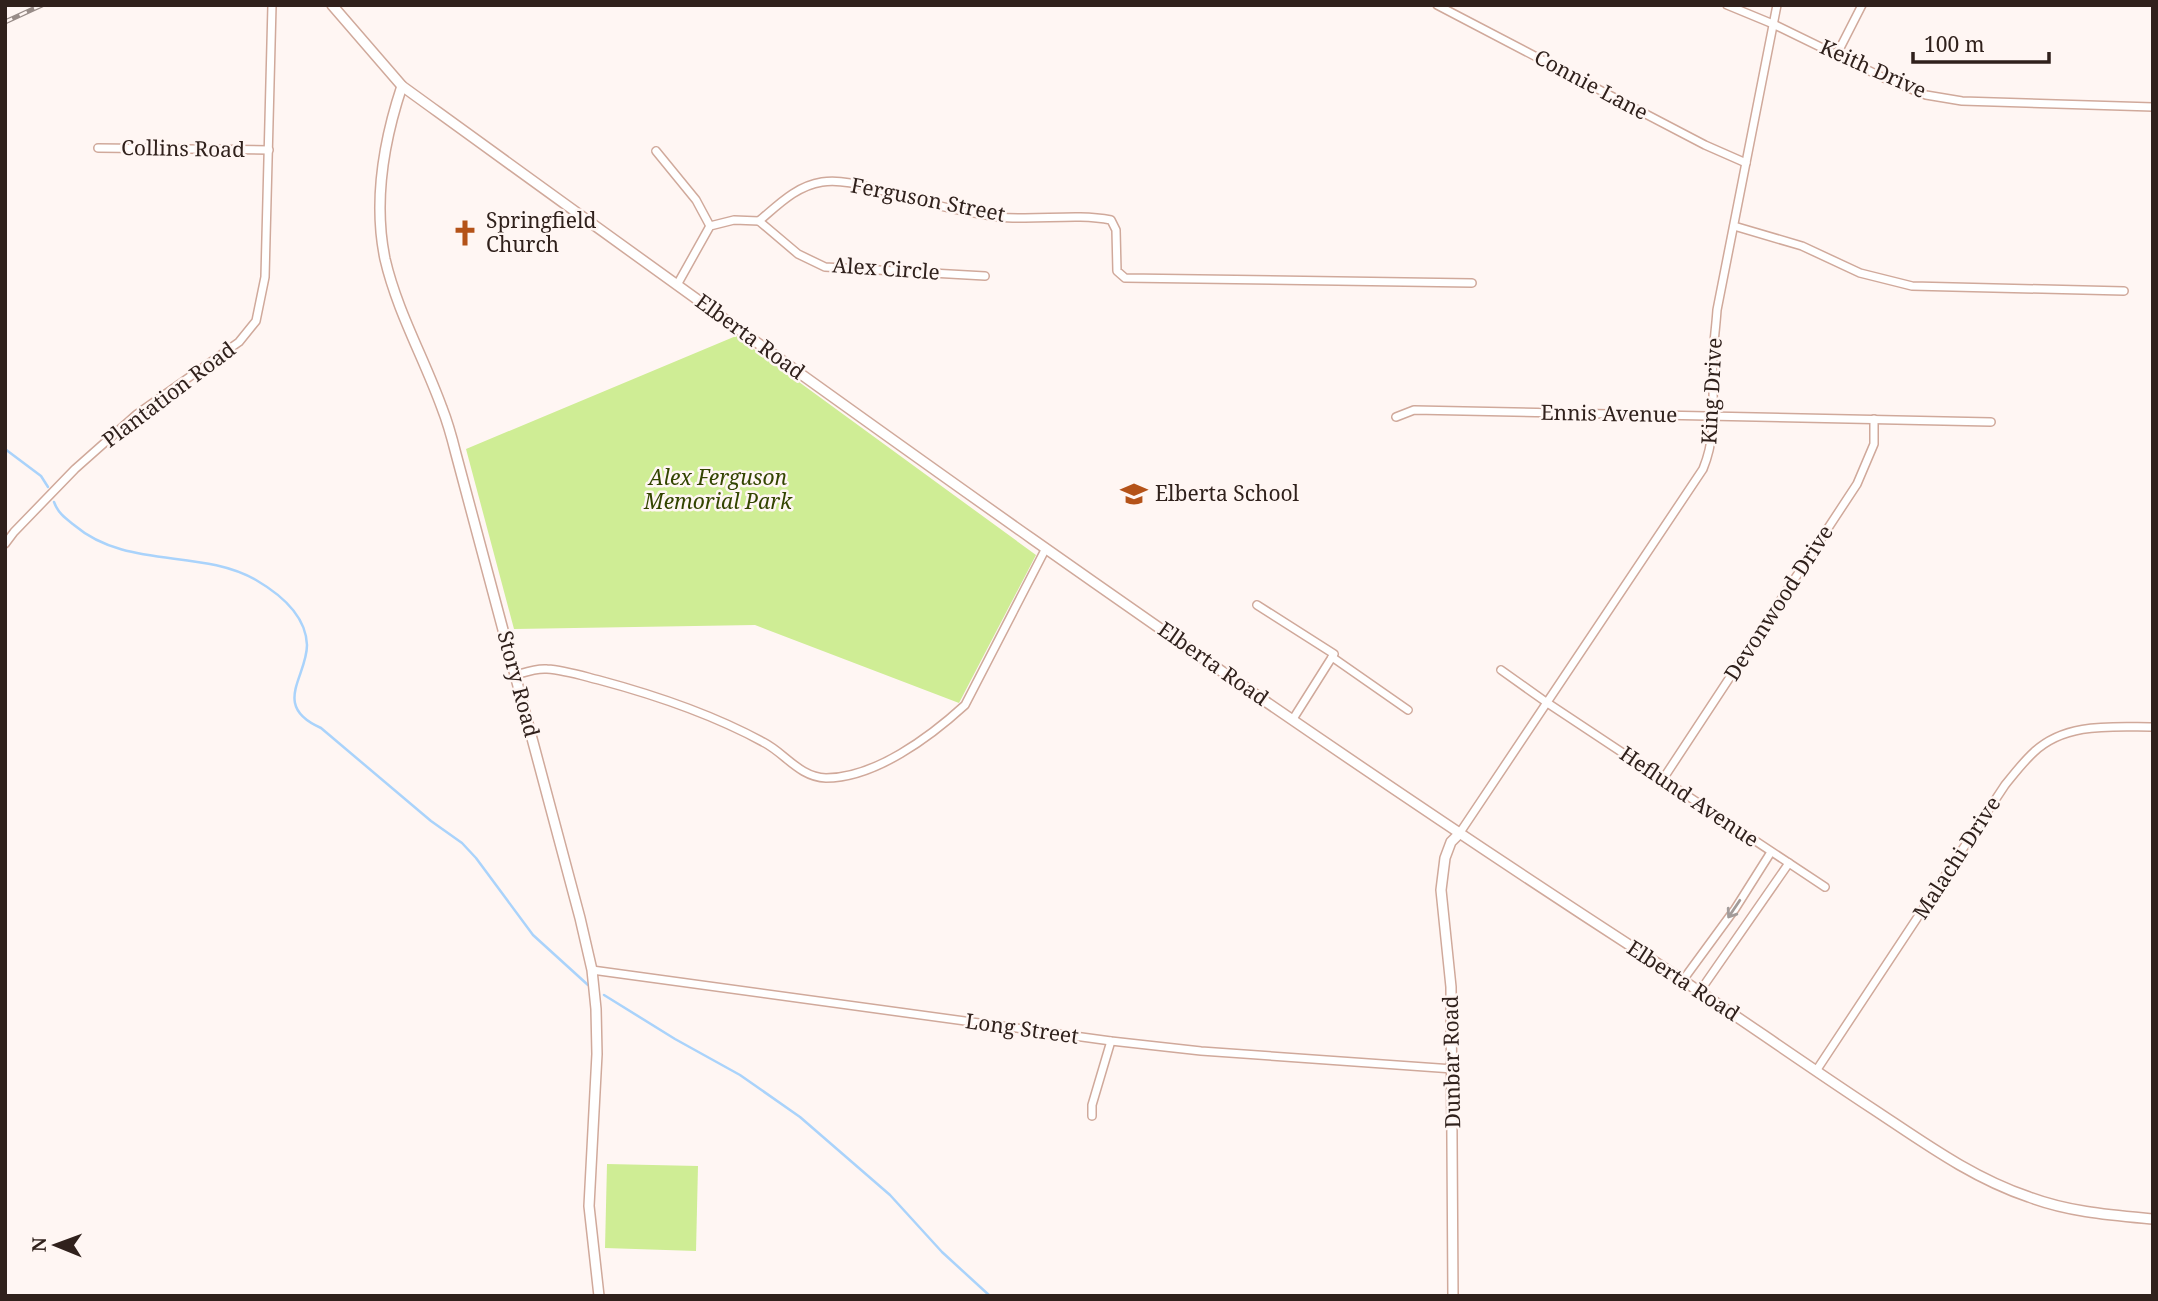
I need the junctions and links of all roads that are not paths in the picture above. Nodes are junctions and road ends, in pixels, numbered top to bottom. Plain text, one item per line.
1 (272, 5) edge
2 (332, 5) edge
3 (1437, 5) edge
4 (1727, 5) edge
5 (1777, 5) edge
6 (1862, 5) edge
7 (1773, 24) junction
8 (1837, 54) junction
9 (402, 86) junction
10 (2153, 107) edge
11 (98, 148) dead end
12 (269, 150) junction
13 (656, 150) dead end
14 (1746, 163) junction
15 (759, 221) junction
16 (710, 226) junction
17 (1734, 226) junction
18 (985, 276) dead end
19 (1472, 283) dead end
20 (677, 285) junction
21 (2124, 291) dead end
22 (1714, 416) junction
23 (1396, 417) dead end
24 (1874, 419) junction
25 (1991, 422) dead end
26 (5, 544) edge
27 (1046, 548) junction
28 (1257, 605) dead end
29 (1332, 657) junction
30 (1501, 670) dead end
31 (516, 675) junction
32 (1546, 702) junction
33 (1408, 710) dead end
34 (1293, 719) junction
35 (2153, 727) edge
36 (1663, 779) junction
37 (1459, 834) junction
38 (1772, 852) junction
39 (1789, 863) junction
40 (1825, 887) dead end
41 (592, 971) junction
42 (1683, 980) junction
43 (1700, 991) junction
44 (1111, 1041) junction
45 (1453, 1069) junction
46 (1816, 1071) junction
47 (1092, 1116) dead end
48 (2153, 1219) edge
49 (599, 1296) edge
50 (1453, 1296) edge

1 - 12 street, Plantation Road
2 - 9 street, Elberta Road
3 - 14 street, Connie Lane
4 - 7 street, Keith Drive
5 - 7 street, King Drive
6 - 8 street
7 - 8 street, Keith Drive
7 - 14 street, King Drive
8 - 10 street, Keith Drive
9 - 20 street, Elberta Road
9 - 31 street, Story Road
11 - 12 street, Collins Road
12 - 26 street, Plantation Road
13 - 16 street
14 - 17 street, King Drive
15 - 16 street
15 - 18 street, Alex Circle
15 - 19 street, Ferguson Street
16 - 20 street
17 - 21 street
17 - 22 street, King Drive
20 - 27 street, Elberta Road
22 - 23 street, Ennis Avenue
22 - 24 street, Ennis Avenue
22 - 32 street, King Drive
24 - 25 street, Ennis Avenue
24 - 36 street, Devonwood Drive
27 - 31 street
27 - 34 street, Elberta Road
28 - 29 street
29 - 33 street
29 - 34 street
30 - 32 street, Heflund Avenue
31 - 41 street, Story Road
32 - 36 street, Heflund Avenue
32 - 37 street, King Drive
34 - 37 street, Elberta Road
35 - 46 street, Malachi Drive
36 - 38 street, Heflund Avenue
37 - 42 street, Elberta Road
37 - 45 street, Dunbar Road
38 - 39 street
38 -> 42 street, Heflund Avenue
39 - 40 street
39 - 43 street
41 - 44 street, Long Street
41 - 49 street, Story Road
42 - 43 street, Elberta Road
43 - 46 street, Elberta Road
44 - 45 street, Long Street
44 - 47 street
45 - 50 street, Dunbar Road
46 - 48 street, Elberta Road

